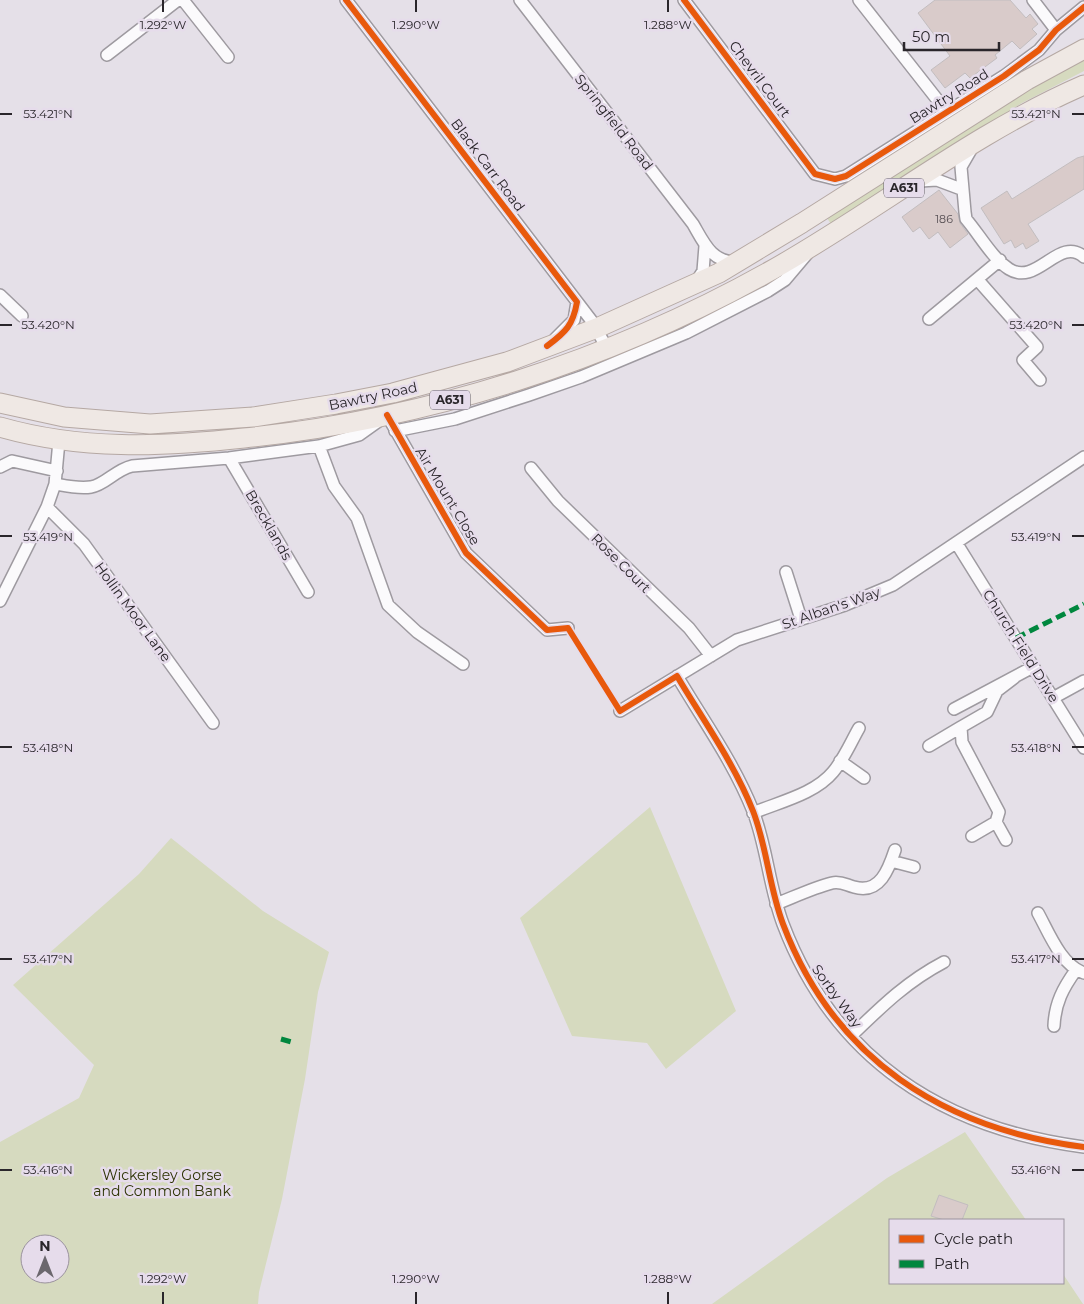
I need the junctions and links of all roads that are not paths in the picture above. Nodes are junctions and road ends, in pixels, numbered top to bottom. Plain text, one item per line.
1 (178, 0) edge
2 (183, 0) edge
3 (346, 0) edge
4 (520, 0) edge
5 (684, 0) edge
6 (859, 0) edge
7 (1032, 0) edge
8 (1084, 7) edge
9 (1056, 30) junction
10 (1084, 49) edge
11 (107, 55) dead end
12 (228, 57) dead end
13 (1084, 85) edge
14 (947, 112) junction
15 (976, 143) junction
16 (815, 174) joint
17 (912, 183) junction
18 (961, 189) junction
19 (815, 243) junction
20 (705, 246) junction
21 (1084, 257) edge
22 (1000, 260) junction
23 (738, 262) junction
24 (977, 279) junction
25 (692, 286) junction
26 (0, 295) edge
27 (577, 302) junction
28 (22, 316) dead end
29 (928, 319) dead end
30 (597, 328) junction
31 (553, 344) junction
32 (607, 348) junction
33 (568, 363) junction
34 (1040, 380) dead end
35 (0, 402) edge
36 (391, 423) junction
37 (0, 427) edge
38 (58, 440) junction
39 (319, 446) junction
40 (1084, 457) edge
41 (229, 458) junction
42 (0, 467) edge
43 (531, 468) dead end
44 (57, 471) junction
45 (55, 484) junction
46 (47, 507) junction
47 (957, 544) junction
48 (786, 572) dead end
49 (308, 592) dead end
50 (0, 601) edge
51 (801, 619) junction
52 (568, 628) dead end
53 (712, 656) junction
54 (463, 664) dead end
55 (1033, 667) junction
56 (677, 676) junction
57 (1014, 678) junction
58 (1084, 681) edge
59 (1053, 698) junction
60 (954, 710) dead end
61 (620, 711) dead end
62 (213, 722) dead end
63 (961, 727) junction
64 (860, 728) dead end
65 (929, 746) dead end
66 (1084, 748) edge
67 (840, 761) junction
68 (864, 778) dead end
69 (753, 812) junction
70 (996, 822) junction
71 (972, 836) dead end
72 (1006, 840) dead end
73 (914, 867) dead end
74 (776, 904) junction
75 (1038, 913) dead end
76 (944, 962) dead end
77 (1080, 971) edge
78 (1054, 1026) dead end
79 (850, 1036) junction
80 (1084, 1147) edge

1 - 11 street
2 - 12 street
3 - 27 street, Black Carr Road
4 - 20 street, Springfield Road
5 - 16 street, Chevril Court
6 - 14 street
7 - 9 street
8 - 9 street, Bawtry Road
9 - 14 street, Bawtry Road
10 - 23 main road, Bawtry Road / A631
13 - 15 main road, Bawtry Road / A631
14 - 16 street, Bawtry Road
15 - 17 main road, Bawtry Road / A631
15 - 18 street
17 - 18 street
17 - 19 main road, Bawtry Road / A631
18 - 22 street
19 - 32 main road, Bawtry Road / A631
19 - 36 street, Bawtry Road
20 - 23 street, Springfield Road
20 - 25 street
21 - 22 street
22 - 24 street
23 - 25 main road, Bawtry Road / A631
24 - 29 street
24 - 34 street
25 - 30 main road, Bawtry Road / A631
26 - 28 street
27 - 30 street, Black Carr Road
27 - 31 street
30 - 31 main road, Bawtry Road / A631
30 - 32 street, Black Carr Road
31 - 33 main road
31 - 35 main road, Bawtry Road / A631
32 - 33 main road, Bawtry Road / A631
33 - 36 main road, Bawtry Road / A631
36 - 38 main road, Bawtry Road / A631
36 - 39 street, Bawtry Road
36 - 52 street, Air Mount Close
37 - 38 main road, Bawtry Road / A631
38 - 44 street
39 - 41 street, Bawtry Road
39 - 54 street
40 - 47 street, St Alban's Way
41 - 45 street, Bawtry Road
41 - 49 street, Brecklands
42 - 44 street
43 - 53 street, Rose Court
44 - 45 street
45 - 46 street
46 - 50 street
46 - 62 street, Hollin Moor Lane
47 - 51 street, St Alban's Way
47 - 55 street, Church Field Drive
48 - 51 street
51 - 53 street, St Alban's Way
53 - 56 street, St Alban's Way
55 - 57 street
55 - 59 street, Church Field Drive
56 - 61 street, St Alban's Way
56 - 69 street, Sorby Way
57 - 60 street
57 - 63 street
58 - 59 street
59 - 66 street, Church Field Drive
63 - 65 street
63 - 70 street
64 - 67 street
67 - 68 street
67 - 69 street
69 - 74 street, Sorby Way
70 - 71 street
70 - 72 street
73 - 74 street
74 - 79 street, Sorby Way
75 - 77 street
76 - 79 street
77 - 78 street
79 - 80 street, Sorby Way

